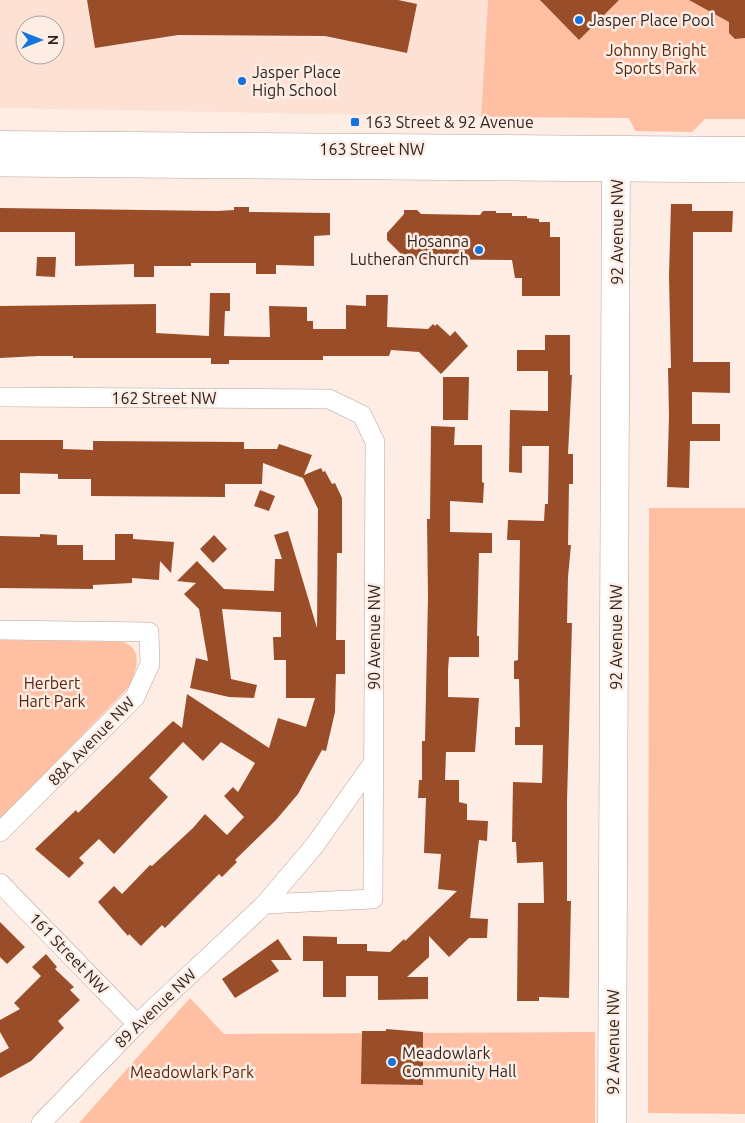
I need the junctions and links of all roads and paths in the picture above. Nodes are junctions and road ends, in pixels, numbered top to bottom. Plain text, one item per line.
1 (0, 145) edge
2 (745, 151) edge
3 (616, 161) junction
4 (0, 167) edge
5 (745, 173) edge
6 (0, 397) edge
7 (328, 399) joint
8 (0, 630) edge
9 (372, 763) junction
10 (0, 832) edge
11 (0, 883) edge
12 (265, 904) junction
13 (137, 1024) junction
14 (41, 1120) edge
15 (612, 1123) edge

1 - 3 street, 163 Street NW
2 - 3 street, 163 Street NW
3 - 4 street, 163 Street NW
3 - 5 street, 163 Street NW
3 - 15 street, 92 Avenue NW
6 - 7 street, 162 Street NW
7 - 9 street, 90 Avenue NW
8 - 10 street, 88A Avenue NW
9 - 12 street, 89 Avenue NW
9 - 12 street, 90 Avenue NW
11 - 13 street, 161 Street NW
12 - 13 street, 89 Avenue NW
13 - 14 street, 89 Avenue NW

